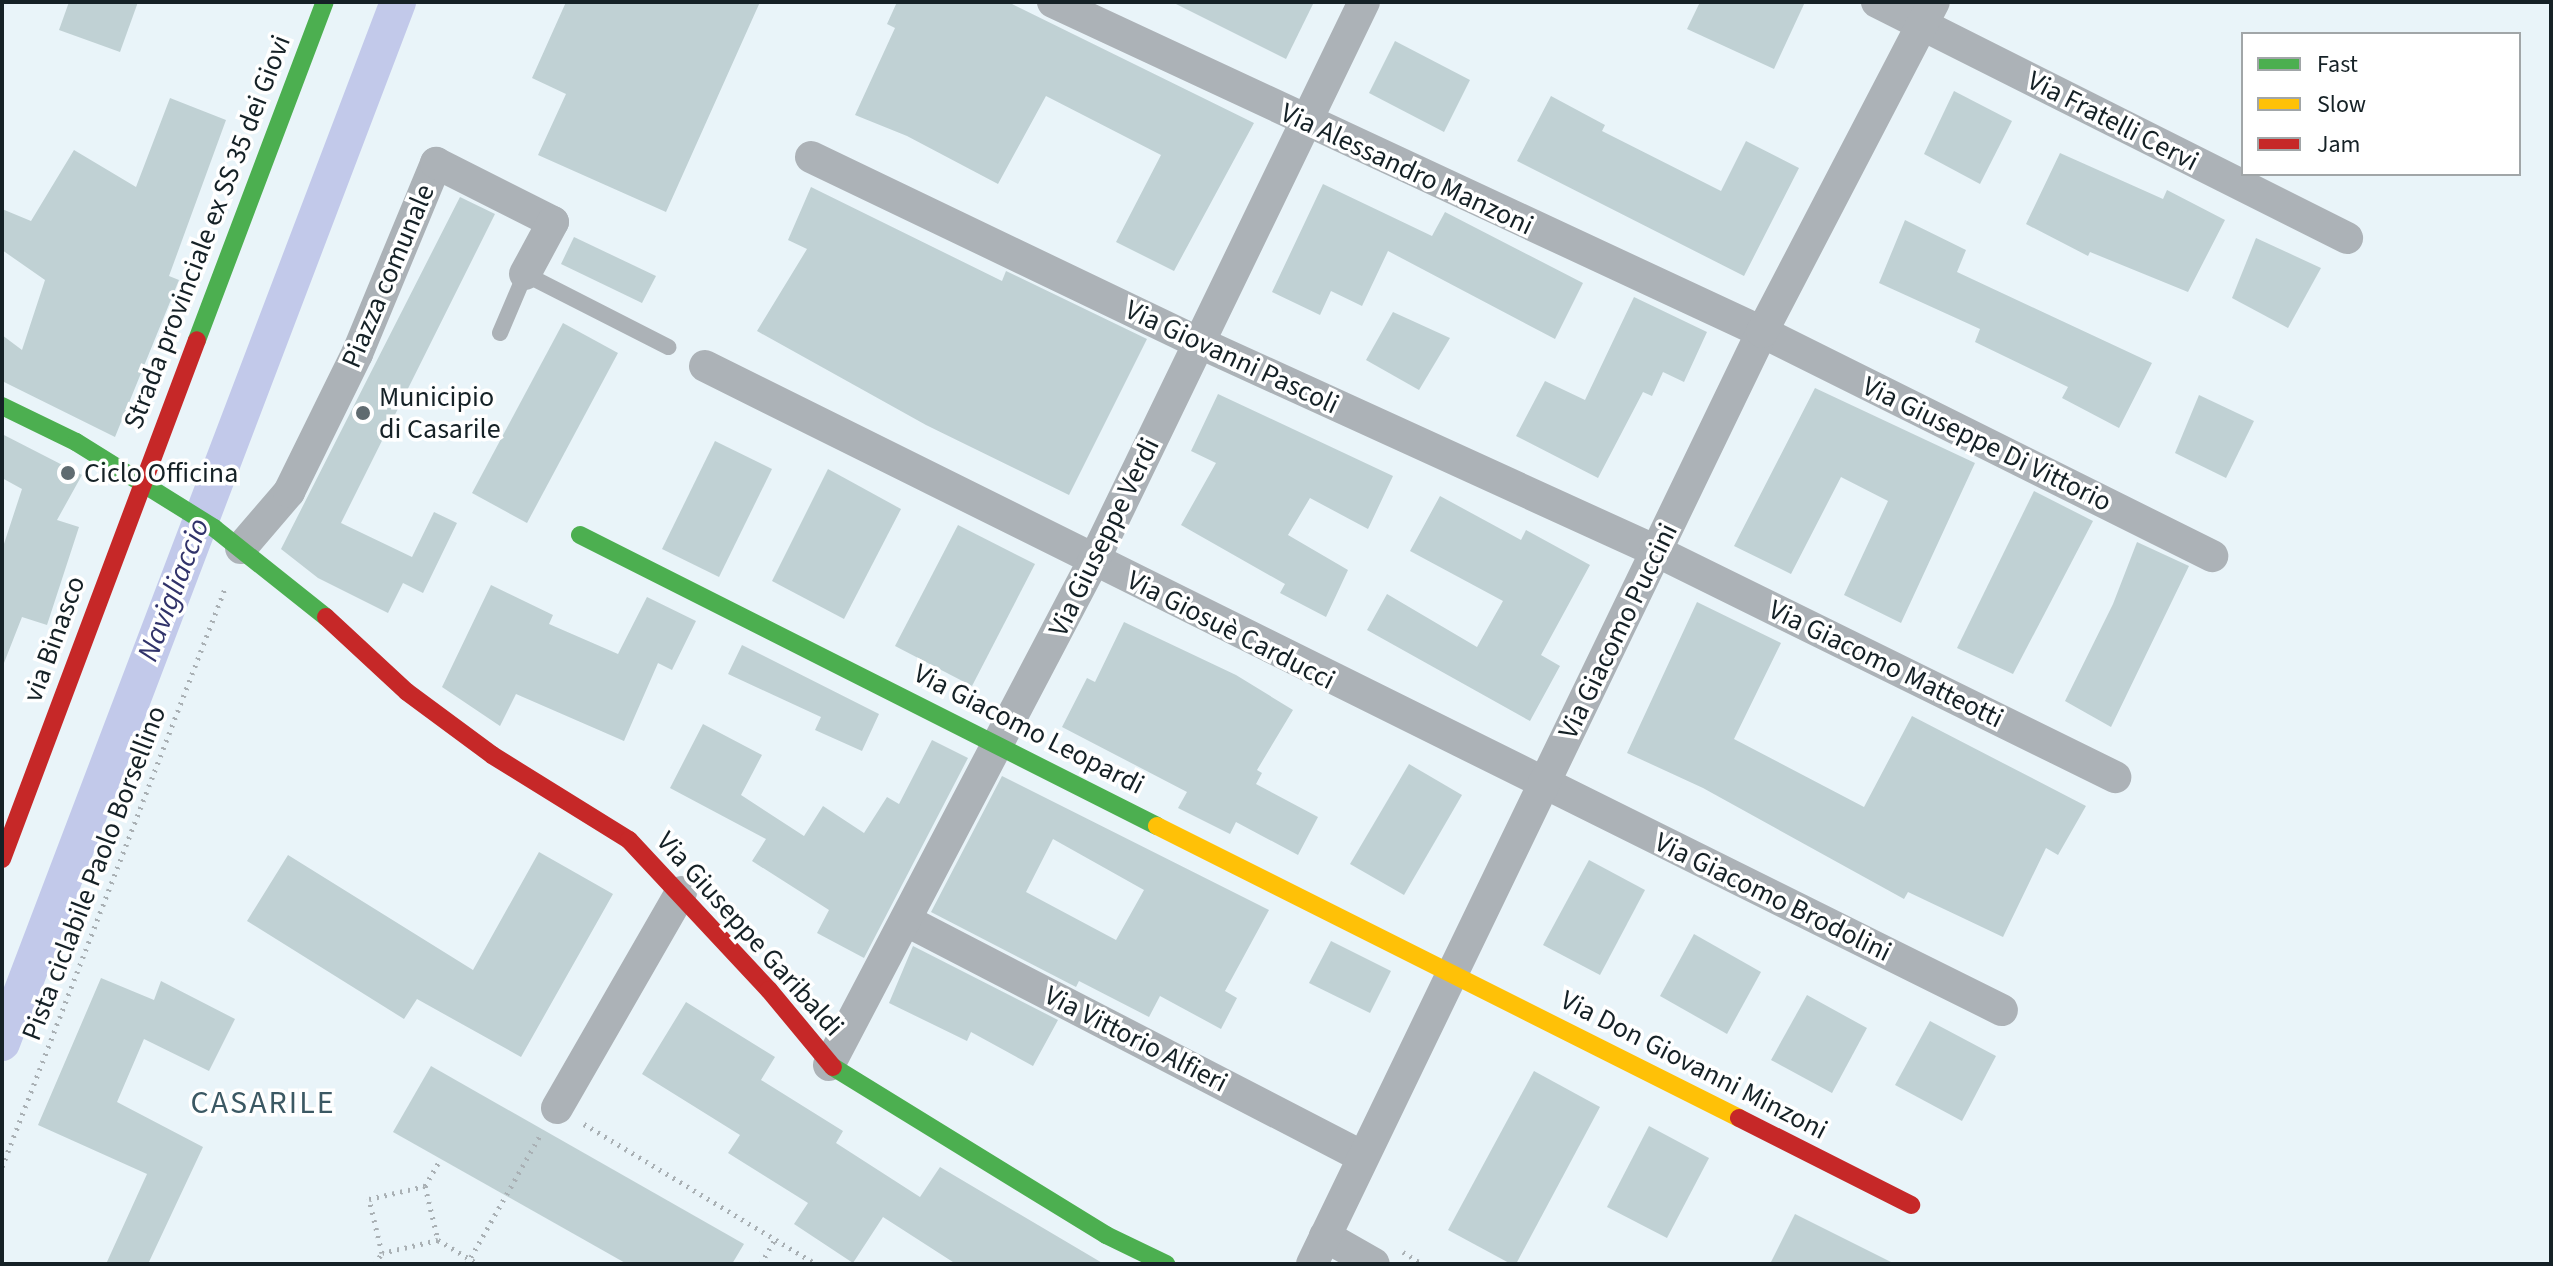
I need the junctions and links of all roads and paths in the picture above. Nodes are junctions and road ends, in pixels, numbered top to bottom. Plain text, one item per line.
1 (325, 2) edge
2 (1053, 2) edge
3 (1364, 2) edge
4 (1877, 2) edge
5 (1928, 14) edge
6 (1306, 124) junction
7 (811, 157) dead end
8 (2347, 238) dead end
9 (525, 274) junction
10 (1762, 332) junction
11 (500, 333) dead end
12 (1200, 343) junction
13 (668, 347) dead end
14 (705, 366) dead end
15 (2, 406) edge
16 (142, 482) junction
17 (580, 535) dead end
18 (241, 548) junction
19 (1656, 551) junction
20 (2212, 556) dead end
21 (1093, 562) junction
22 (1000, 745) junction
23 (2115, 777) dead end
24 (1543, 785) junction
25 (2, 859) edge
26 (681, 892) junction
27 (907, 921) junction
28 (1452, 974) junction
29 (2002, 1010) dead end
30 (829, 1065) junction
31 (557, 1108) junction
32 (1363, 1157) junction
33 (440, 1160) dead end
34 (2, 1167) edge
35 (425, 1186) junction
36 (1911, 1205) dead end
37 (775, 1239) junction
38 (438, 1240) junction
39 (1318, 1250) edge
40 (382, 1253) junction
41 (468, 1262) edge
42 (375, 1264) edge
43 (478, 1264) edge
44 (761, 1264) edge
45 (816, 1264) edge
46 (1166, 1264) edge
47 (1374, 1264) edge

1 - 16 street, Strada provinciale ex SS 35 dei Giovi
2 - 6 street, Via Alessandro Manzoni
3 - 6 street, Via Giuseppe Verdi
4 - 5 street, Via Fratelli Cervi
5 - 8 street, Via Fratelli Cervi
5 - 10 street, Via Giacomo Puccini
6 - 10 street, Via Alessandro Manzoni
6 - 12 street, Via Giuseppe Verdi
7 - 12 street, Via Giovanni Pascoli
9 - 11 lane
9 - 13 lane
9 - 18 street, Piazza comunale
10 - 19 street, Via Giacomo Puccini
10 - 20 street, Via Giuseppe Di Vittorio
12 - 19 street, Via Giovanni Pascoli
12 - 21 street, Via Giuseppe Verdi
14 - 21 street, Via Giosuè Carducci
15 - 16 street, Via Giuseppe Garibaldi
16 - 18 street, Via Giuseppe Garibaldi
16 - 25 street, via Binasco
17 - 22 street, Via Giacomo Leopardi
18 - 26 street, Via Giuseppe Garibaldi
18 - 34 path, Pista ciclabile Paolo Borsellino
19 - 23 street, Via Giacomo Matteotti
19 - 24 street, Via Giacomo Puccini
21 - 22 street, Via Giuseppe Verdi
21 - 24 street, Via Giosuè Carducci
22 - 27 street, Via Giuseppe Verdi
22 - 28 street, Via Giacomo Leopardi
24 - 28 street, Via Giacomo Puccini
24 - 29 street, Via Giacomo Brodolini
26 - 30 street, Via Giuseppe Garibaldi
26 - 31 street
27 - 30 street, Via Giuseppe Verdi
27 - 32 street, Via Vittorio Alfieri
28 - 32 street, Via Giacomo Puccini
28 - 36 street, Via Don Giovanni Minzoni
30 - 46 street, Via Giuseppe Garibaldi
31 - 37 path
31 - 41 path
32 - 39 street, Via Giacomo Puccini
33 - 35 path
35 - 38 path
35 - 40 path
37 - 44 path
37 - 45 path
38 - 40 path
38 - 41 path
39 - 47 street
40 - 42 path
41 - 43 path

